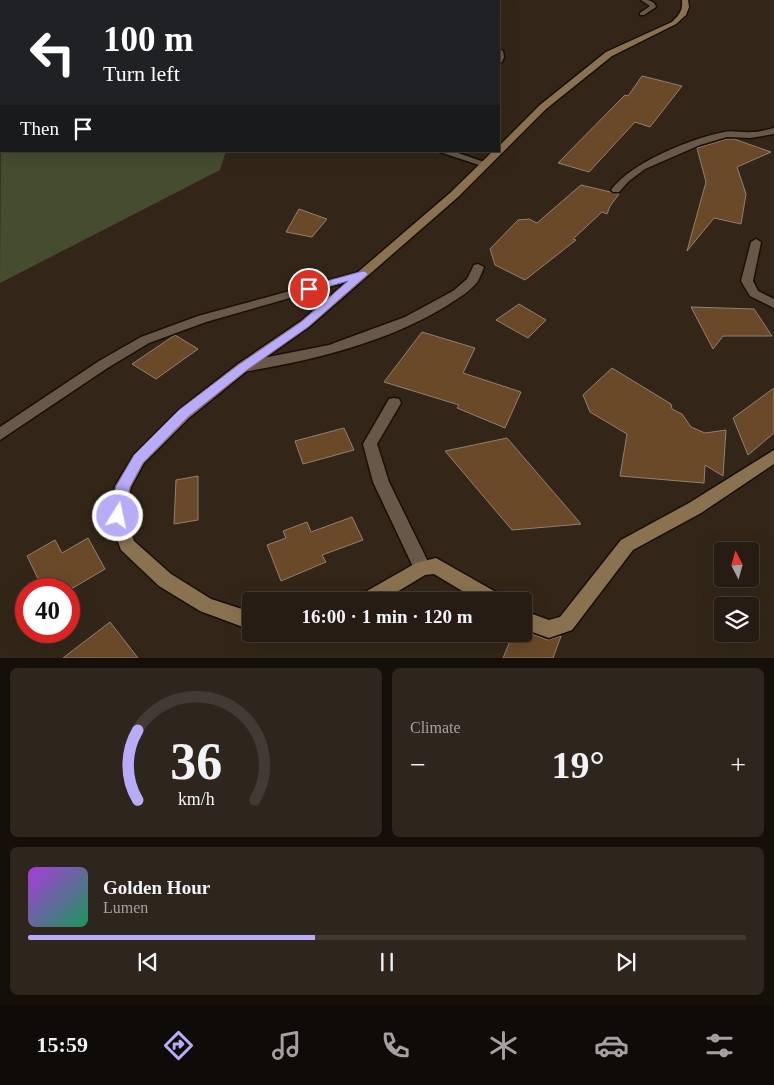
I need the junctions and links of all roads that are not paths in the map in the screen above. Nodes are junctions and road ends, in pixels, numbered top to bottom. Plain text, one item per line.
1 (644, 0) edge
2 (685, 0) edge
3 (642, 14) dead end
4 (774, 131) edge
5 (500, 149) edge
6 (445, 152) edge
7 (497, 152) edge
8 (485, 164) junction
9 (616, 190) dead end
10 (756, 242) dead end
11 (478, 267) dead end
12 (363, 274) junction
13 (774, 304) edge
14 (243, 368) junction
15 (394, 403) dead end
16 (0, 434) edge
17 (774, 456) edge
18 (422, 568) junction
19 (381, 592) edge
20 (480, 592) edge
21 (242, 618) edge
22 (532, 623) edge

1 - 3 street
2 - 5 street
4 - 9 street
6 - 8 street
7 - 8 street
8 - 12 street
10 - 13 street
11 - 14 street
12 - 14 street
12 - 16 street
14 - 21 street
15 - 18 street
17 - 22 street
18 - 19 street
18 - 20 street

